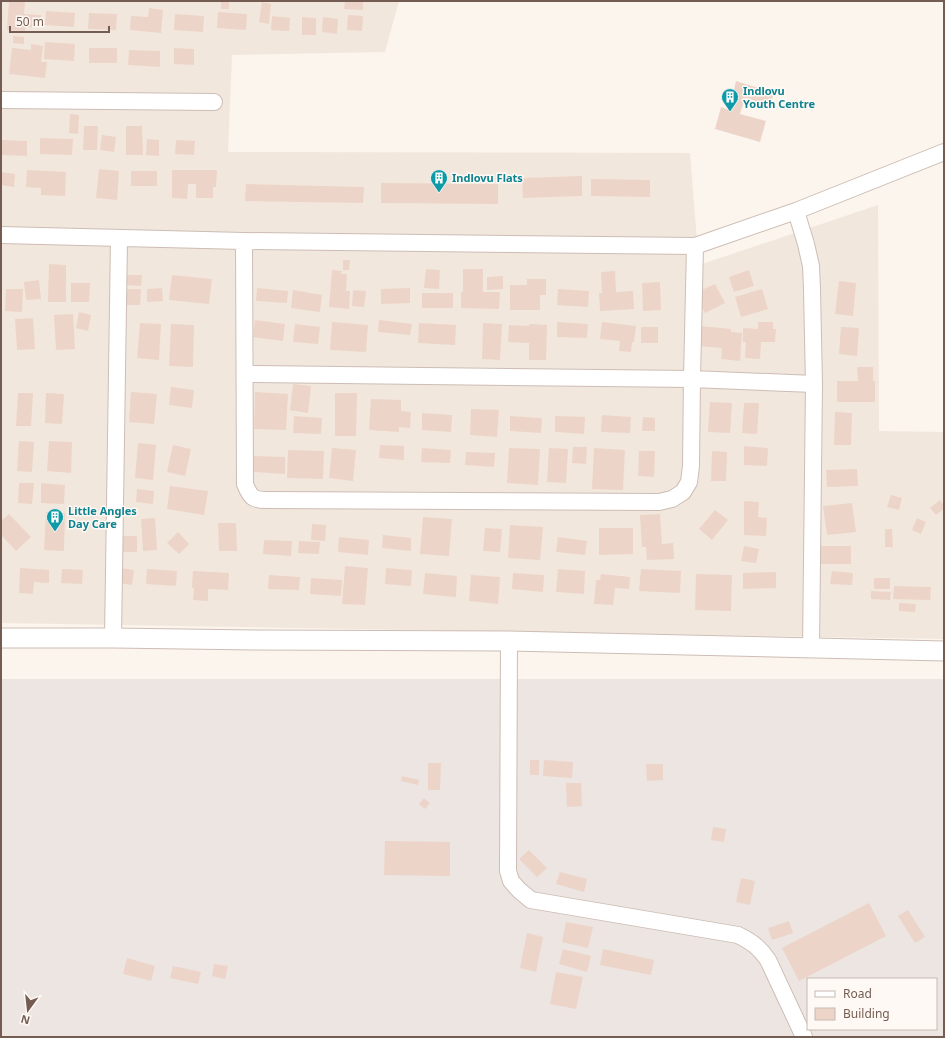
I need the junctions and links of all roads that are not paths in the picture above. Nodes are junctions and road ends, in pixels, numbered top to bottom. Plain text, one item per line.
1 (1, 100) edge
2 (214, 102) dead end
3 (944, 152) edge
4 (796, 211) junction
5 (1, 235) edge
6 (119, 238) junction
7 (244, 240) junction
8 (695, 246) junction
9 (245, 374) junction
10 (692, 379) junction
11 (814, 384) junction
12 (1, 638) edge
13 (113, 638) junction
14 (509, 641) junction
15 (811, 648) junction
16 (944, 651) edge
17 (804, 1037) edge

1 - 2 street
3 - 4 street
4 - 8 street
4 - 11 street
5 - 6 street
6 - 7 street
6 - 13 street
7 - 8 street
7 - 9 street
8 - 10 street
9 - 10 street
9 - 10 street
10 - 11 street
11 - 15 street
12 - 13 street
13 - 14 street
14 - 15 street
14 - 17 street
15 - 16 street

